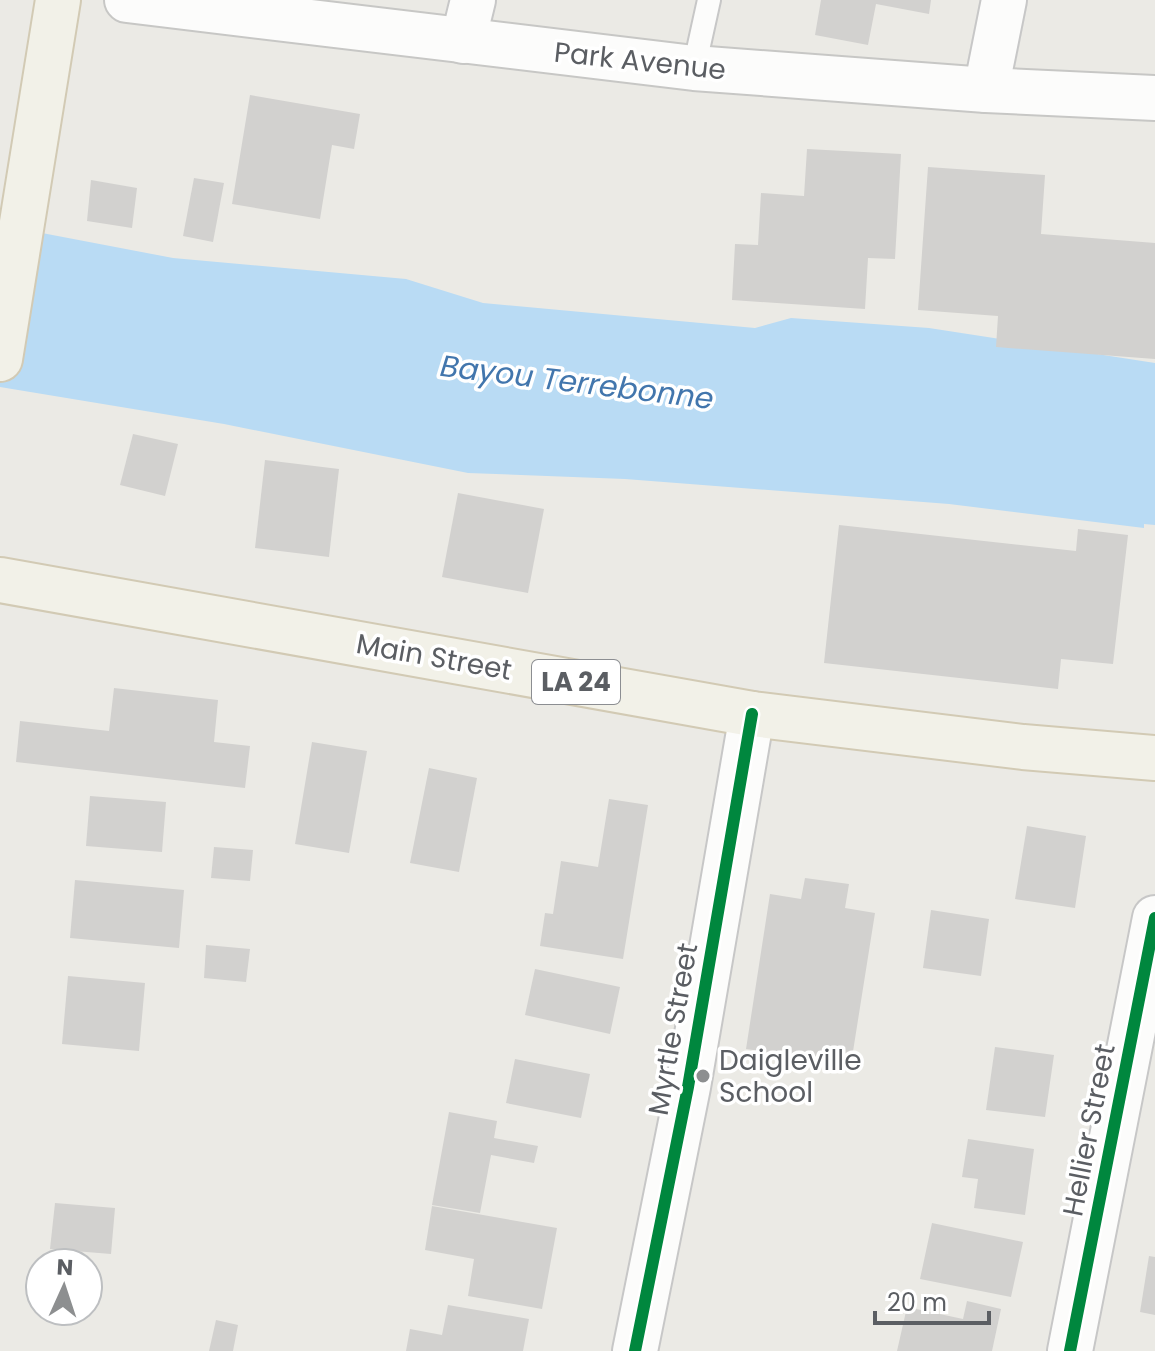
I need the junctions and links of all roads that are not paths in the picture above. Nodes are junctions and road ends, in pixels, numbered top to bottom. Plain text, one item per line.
1 (58, 0) edge
2 (127, 0) edge
3 (709, 0) edge
4 (1004, 0) edge
5 (468, 21) edge
6 (694, 68) junction
7 (986, 90) junction
8 (1155, 98) edge
9 (0, 359) edge
10 (0, 580) edge
11 (752, 714) junction
12 (1155, 758) edge
13 (1155, 918) edge
14 (635, 1351) edge
15 (1070, 1351) edge

1 - 9 main road
2 - 5 street, Park Avenue
3 - 6 lane
4 - 7 street
5 - 6 street, Park Avenue
6 - 7 street, Park Avenue
7 - 8 street, Park Avenue
10 - 11 main road, Main Street / LA 24
11 - 12 main road, Main Street / LA 24
11 - 14 street, Myrtle Street
13 - 15 street, Hellier Street

